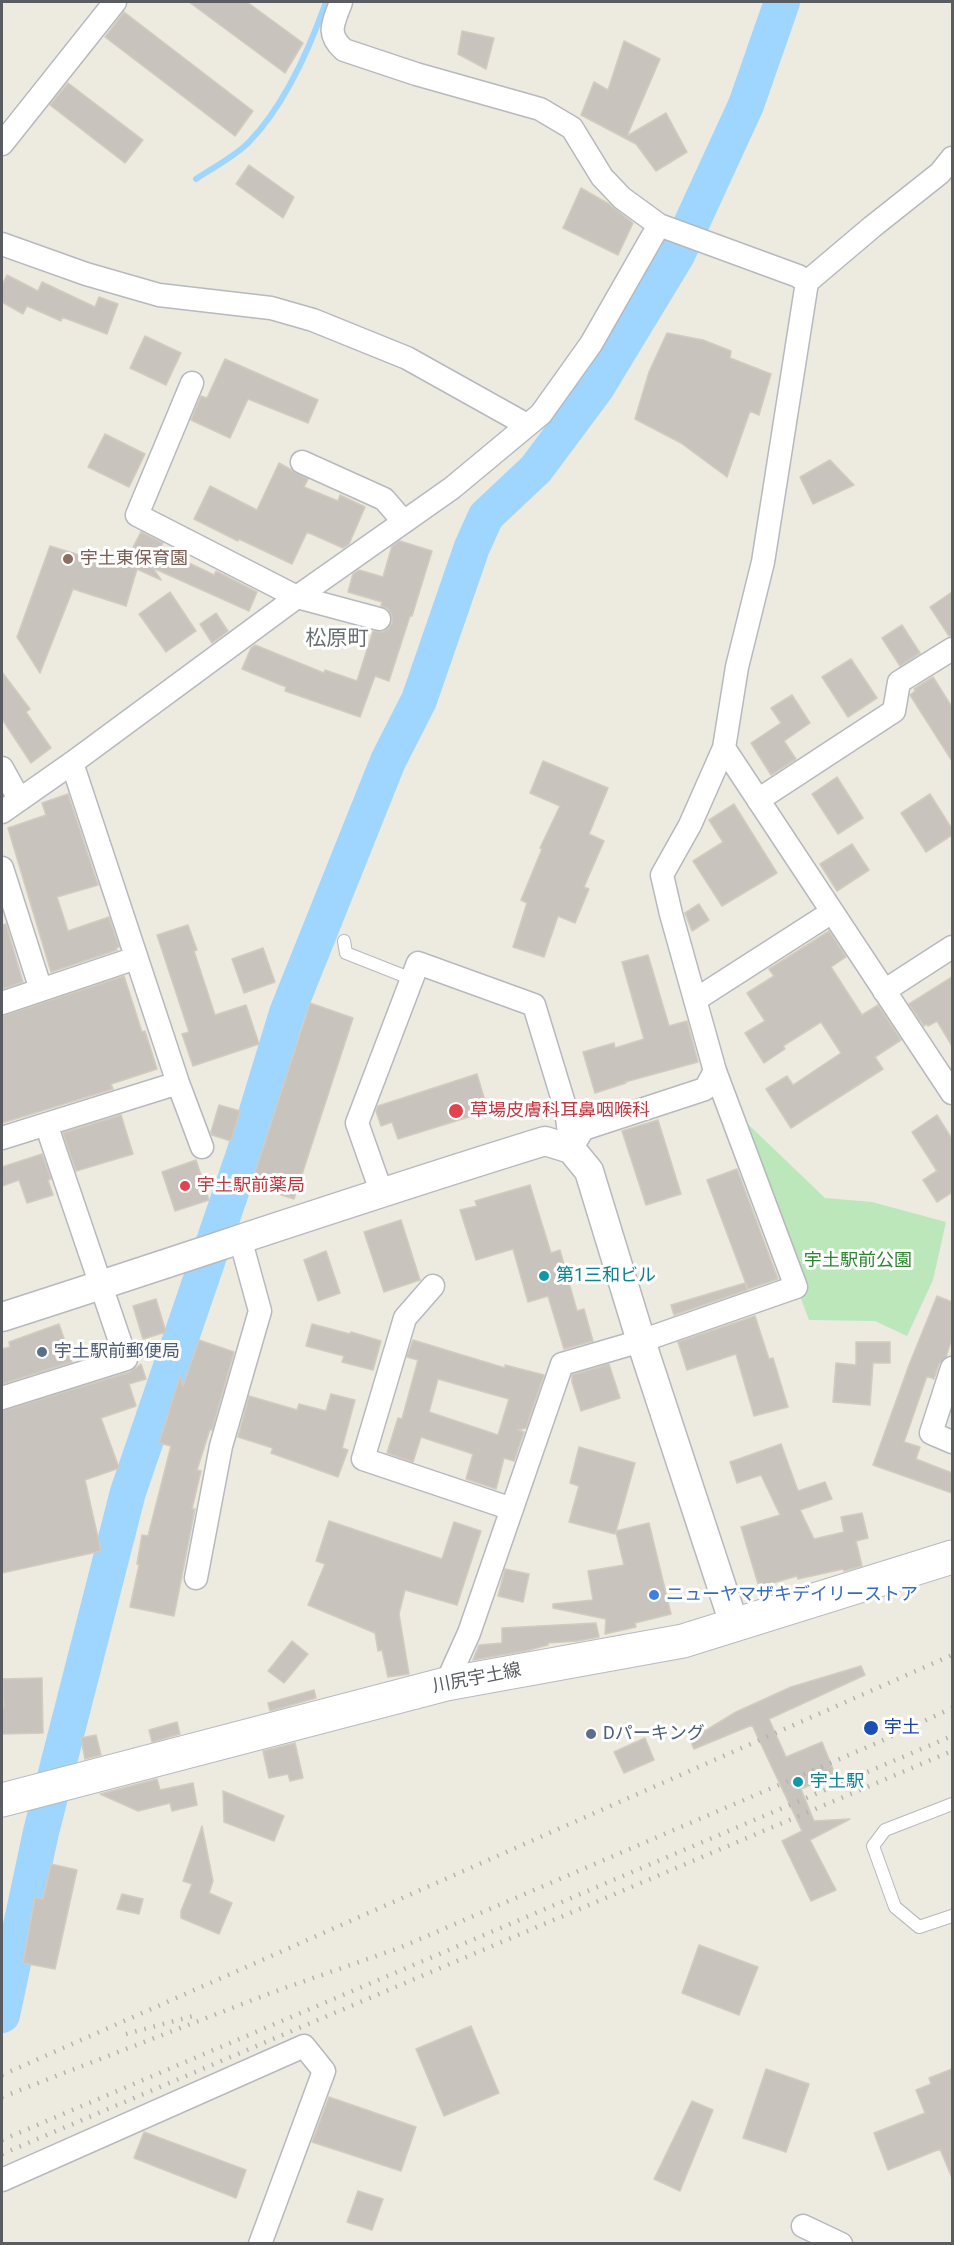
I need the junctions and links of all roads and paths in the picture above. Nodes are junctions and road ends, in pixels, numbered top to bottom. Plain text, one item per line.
1 (115, 2) edge
2 (341, 2) edge
3 (2, 144) edge
4 (952, 158) edge
5 (664, 227) junction
6 (2, 244) edge
7 (807, 282) junction
8 (192, 383) dead end
9 (527, 425) junction
10 (302, 462) dead end
11 (404, 522) junction
12 (297, 597) junction
13 (380, 619) dead end
14 (952, 649) edge
15 (724, 747) junction
16 (72, 762) junction
17 (2, 768) edge
18 (759, 800) junction
19 (10, 805) edge
20 (2, 868) edge
21 (832, 912) junction
22 (344, 941) dead end
23 (952, 947) edge
24 (136, 958) junction
25 (412, 979) junction
26 (41, 990) junction
27 (884, 991) junction
28 (695, 1000) junction
29 (2, 1003) edge
30 (945, 1067) edge
31 (715, 1071) junction
32 (178, 1083) junction
33 (952, 1093) edge
34 (46, 1124) junction
35 (2, 1138) edge
36 (201, 1147) dead end
37 (571, 1149) junction
38 (381, 1191) junction
39 (240, 1238) junction
40 (100, 1286) junction
41 (433, 1286) dead end
42 (2, 1317) edge
43 (641, 1341) junction
44 (952, 1368) edge
45 (2, 1398) edge
46 (952, 1442) edge
47 (512, 1509) junction
48 (952, 1557) edge
49 (196, 1578) dead end
50 (734, 1624) junction
51 (446, 1684) junction
52 (2, 1800) edge
53 (952, 1804) edge
54 (952, 1916) edge
55 (2, 2180) edge
56 (803, 2226) dead end
57 (260, 2244) edge
58 (841, 2244) edge

1 - 3 street
2 - 5 street
4 - 7 street
5 - 7 street
5 - 9 street
6 - 9 street
7 - 15 street
8 - 12 street
9 - 11 street
10 - 11 street
11 - 12 street
12 - 13 street
12 - 16 street
14 - 18 street
15 - 18 street
15 - 28 street
16 - 19 street
16 - 24 street
17 - 19 street
18 - 21 street
20 - 26 street
21 - 27 street
21 - 28 street
22 - 25 lane
23 - 27 street
24 - 26 street
24 - 32 street
25 - 37 street
25 - 38 street
26 - 29 street
27 - 30 street
28 - 31 street
30 - 33 street
31 - 37 street
31 - 43 street
32 - 34 street
32 - 36 street
34 - 35 street
34 - 40 street
37 - 38 street
37 - 43 street
38 - 39 street
39 - 40 street
39 - 49 street
40 - 42 street
40 - 45 street
41 - 47 street
43 - 47 street
43 - 50 street
44 - 46 street
47 - 51 street
48 - 50 main road, 川尻宇土線
50 - 51 main road, 川尻宇土線
51 - 52 main road, 川尻宇土線
53 - 54 lane
55 - 57 street
56 - 58 street

